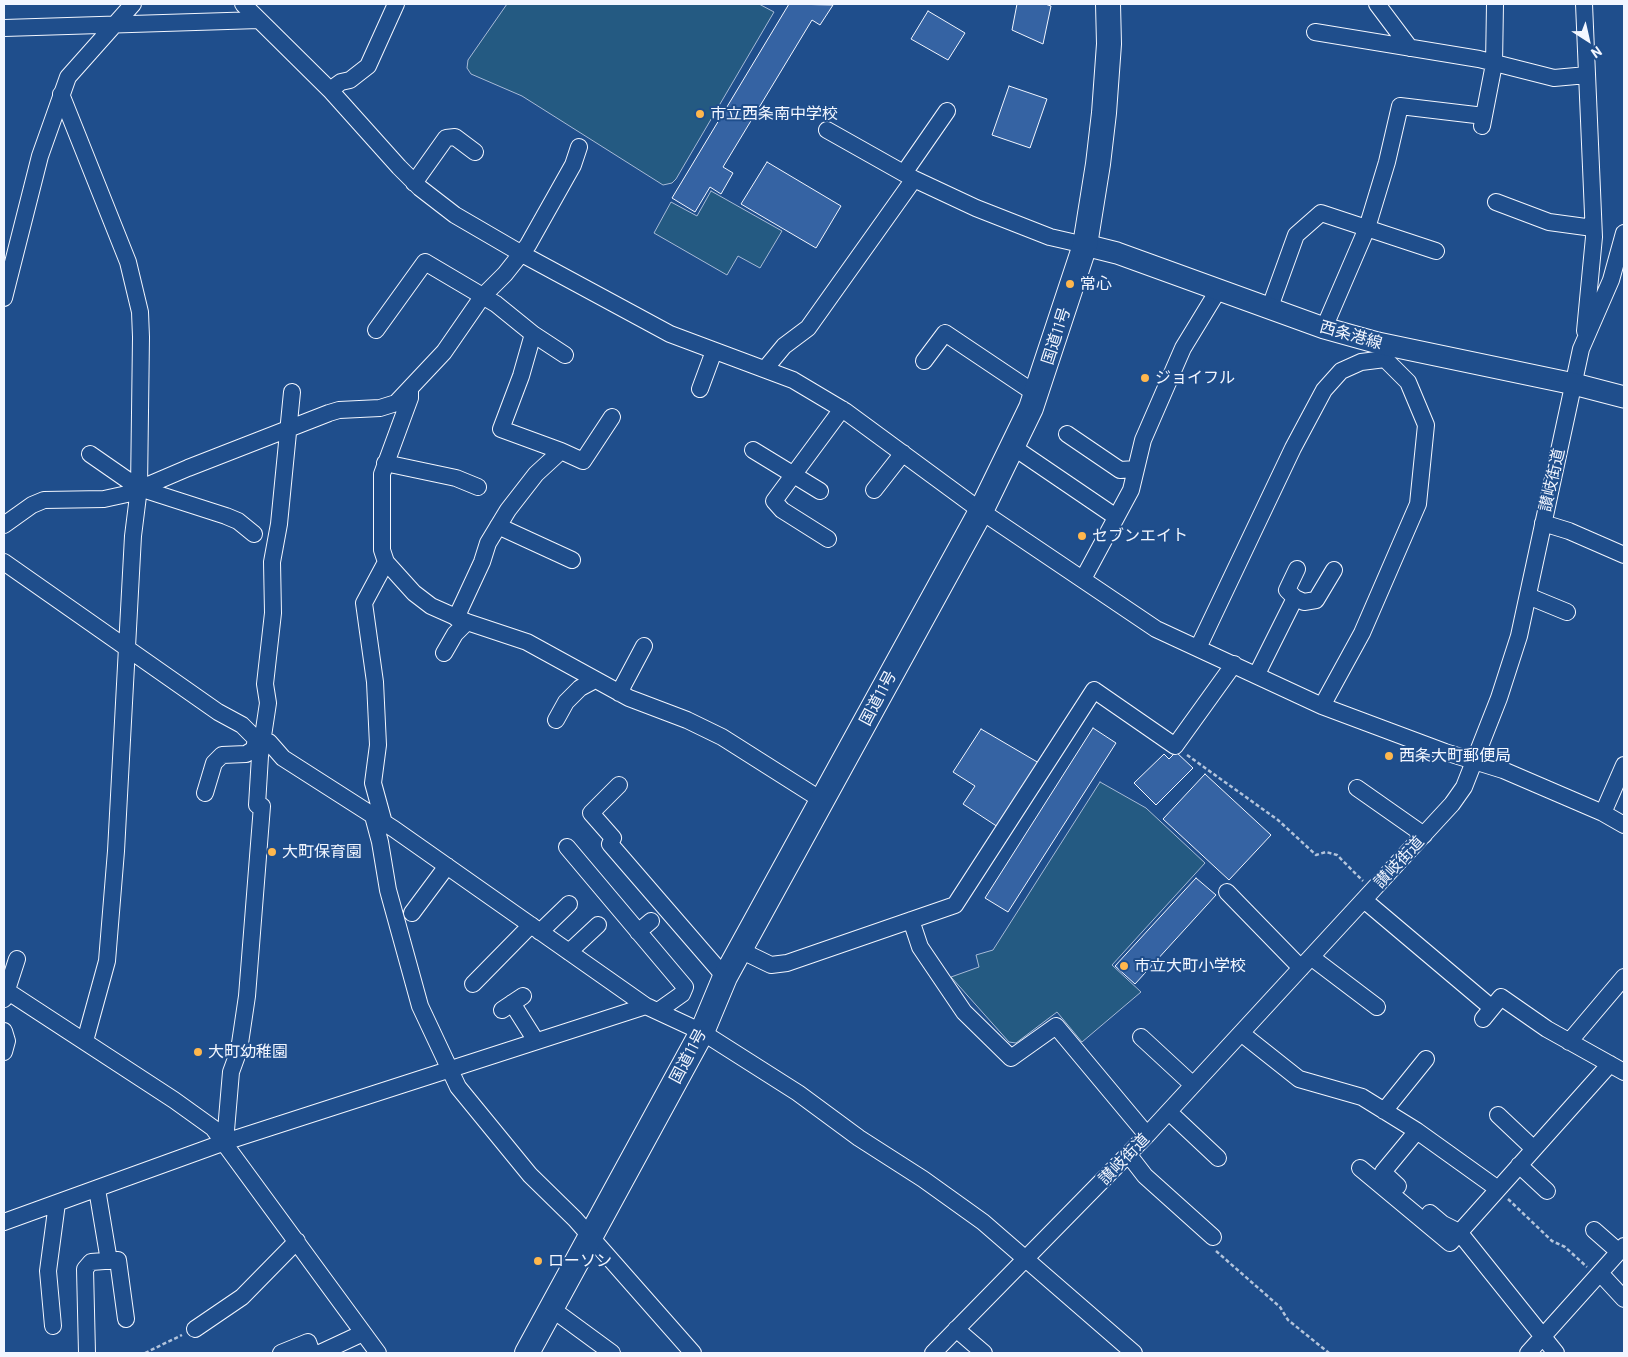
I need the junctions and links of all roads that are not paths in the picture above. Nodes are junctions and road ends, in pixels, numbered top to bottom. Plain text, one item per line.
1 (133, 4) edge
2 (243, 4) edge
3 (396, 4) edge
4 (1108, 4) edge
5 (1377, 4) edge
6 (1495, 4) edge
7 (1584, 4) edge
8 (259, 20) junction
9 (114, 24) junction
10 (4, 28) edge
11 (1314, 32) dead end
12 (1410, 48) junction
13 (1494, 64) junction
14 (1587, 76) junction
15 (330, 90) junction
16 (61, 94) junction
17 (947, 111) dead end
18 (827, 130) dead end
19 (579, 147) dead end
20 (475, 152) dead end
21 (909, 176) junction
22 (414, 183) junction
23 (1496, 202) dead end
24 (1367, 228) junction
25 (1593, 228) junction
26 (1624, 233) edge
27 (1085, 245) junction
28 (1436, 251) dead end
29 (522, 254) junction
30 (1219, 289) junction
31 (482, 297) junction
32 (4, 298) edge
33 (1270, 307) junction
34 (1324, 328) junction
35 (376, 330) dead end
36 (533, 334) junction
37 (1581, 349) junction
38 (714, 351) junction
39 (1386, 352) junction
40 (565, 355) dead end
41 (924, 361) dead end
42 (765, 369) junction
43 (1574, 384) junction
44 (700, 389) dead end
45 (410, 390) junction
46 (292, 392) dead end
47 (1036, 394) junction
48 (1624, 397) edge
49 (842, 409) junction
50 (612, 417) dead end
51 (288, 429) junction
52 (1068, 434) dead end
53 (1013, 447) junction
54 (753, 450) dead end
55 (561, 451) junction
56 (902, 453) junction
57 (90, 454) dead end
58 (385, 463) junction
59 (1136, 469) junction
60 (793, 474) junction
61 (478, 487) dead end
62 (139, 488) junction
63 (874, 490) dead end
64 (820, 491) dead end
65 (981, 511) junction
66 (1116, 517) junction
67 (1543, 523) junction
68 (4, 524) edge
69 (498, 526) junction
70 (254, 534) dead end
71 (828, 539) dead end
72 (1624, 555) edge
73 (572, 560) dead end
74 (4, 562) edge
75 (386, 562) junction
76 (1297, 569) dead end
77 (1334, 570) dead end
78 (1083, 579) junction
79 (1528, 596) junction
80 (1295, 598) junction
81 (1567, 612) dead end
82 (461, 620) junction
83 (644, 646) dead end
84 (127, 647) junction
85 (1198, 648) junction
86 (444, 653) dead end
87 (1234, 664) junction
88 (1257, 674) junction
89 (595, 680) junction
90 (618, 693) junction
91 (1322, 706) junction
92 (556, 720) dead end
93 (259, 740) junction
94 (1474, 762) junction
95 (1624, 765) edge
96 (619, 785) dead end
97 (1357, 788) dead end
98 (205, 793) dead end
99 (823, 801) junction
100 (1603, 813) junction
101 (379, 820) junction
102 (1624, 825) edge
103 (1424, 835) junction
104 (567, 847) dead end
105 (447, 866) junction
106 (1226, 892) dead end
107 (1369, 895) junction
108 (569, 904) dead end
109 (412, 913) dead end
110 (911, 920) junction
111 (598, 925) dead end
112 (535, 929) junction
113 (740, 950) junction
114 (569, 952) junction
115 (17, 959) dead end
116 (1306, 963) junction
117 (725, 978) junction
118 (1624, 978) edge
119 (473, 984) dead end
120 (5, 993) edge
121 (512, 1003) dead end
122 (1377, 1007) dead end
123 (652, 1008) junction
124 (4, 1031) edge
125 (702, 1032) junction
126 (1241, 1033) junction
127 (1141, 1037) dead end
128 (86, 1041) junction
129 (536, 1041) junction
130 (1569, 1042) junction
131 (4, 1052) edge
132 (1426, 1059) dead end
133 (1617, 1068) edge
134 (449, 1070) junction
135 (1193, 1085) junction
136 (1384, 1111) junction
137 (1169, 1112) junction
138 (1498, 1115) dead end
139 (1417, 1131) junction
140 (1147, 1135) junction
141 (226, 1142) junction
142 (1534, 1149) junction
143 (1128, 1154) junction
144 (1218, 1158) dead end
145 (1519, 1165) junction
146 (1360, 1168) dead end
147 (97, 1189) junction
148 (1498, 1189) junction
149 (1547, 1190) dead end
150 (57, 1203) junction
151 (4, 1222) edge
152 (1594, 1230) dead end
153 (1459, 1232) junction
154 (591, 1236) junction
155 (297, 1241) junction
156 (1213, 1243) road end
157 (1622, 1249) edge
158 (1026, 1258) junction
159 (109, 1261) junction
160 (1599, 1274) junction
161 (1624, 1299) edge
162 (552, 1309) junction
163 (126, 1319) dead end
164 (53, 1326) dead end
165 (196, 1329) road end
166 (956, 1329) junction
167 (363, 1333) junction
168 (1543, 1336) junction
169 (87, 1353) edge
170 (281, 1353) edge
171 (312, 1353) edge
172 (320, 1353) edge
173 (378, 1353) edge
174 (527, 1353) edge
175 (612, 1353) edge
176 (693, 1353) edge
177 (933, 1353) edge
178 (984, 1353) edge
179 (1134, 1353) edge
180 (1528, 1353) edge
181 (1556, 1353) edge

1 - 9 street
2 - 8 street
3 - 15 street
4 - 27 highway, 国道11号
5 - 12 street
6 - 13 street
7 - 14 street
8 - 9 street
8 - 15 street
9 - 10 street
9 - 16 street
11 - 12 street
12 - 13 street
13 - 14 street
13 - 24 street
14 - 25 street
15 - 22 street
16 - 32 street
16 - 62 street
17 - 21 street
18 - 21 street
19 - 29 street
20 - 22 street
21 - 27 street
21 - 42 street
22 - 29 street
23 - 25 street
24 - 28 street
24 - 33 street
24 - 34 street
25 - 37 street
26 - 37 street, 讃岐街道
27 - 30 main road, 西条港線
27 - 47 highway, 国道11号
29 - 31 street
29 - 38 street
30 - 33 main road, 西条港線
30 - 59 street
31 - 35 street
31 - 36 street
31 - 45 street
33 - 34 main road, 西条港線
34 - 39 main road, 西条港線
36 - 40 street
36 - 55 street
37 - 43 street, 讃岐街道
38 - 42 street
38 - 44 street
39 - 43 main road, 西条港線
39 - 85 street
39 - 91 street
41 - 47 street
42 - 49 street
43 - 48 main road, 西条港線
43 - 67 street, 讃岐街道
45 - 51 street
45 - 58 street
46 - 51 street
47 - 53 highway, 国道11号
49 - 56 street
49 - 60 street
50 - 55 street
51 - 62 street
51 - 93 street
52 - 59 street
53 - 65 highway, 国道11号
53 - 66 street
54 - 60 street
55 - 69 street
56 - 63 street
56 - 65 street
57 - 62 street
58 - 61 street
58 - 75 street
59 - 66 street
60 - 64 street
60 - 71 street
62 - 68 street
62 - 70 street
62 - 84 street
65 - 78 street
65 - 99 highway, 国道11号
66 - 78 street
67 - 72 street
67 - 79 street, 讃岐街道
69 - 73 street
69 - 82 street
74 - 84 street
75 - 82 street
75 - 101 street
76 - 80 street
77 - 80 street
78 - 85 street
79 - 81 street
79 - 94 street, 讃岐街道
80 - 88 street
82 - 86 street
82 - 89 street
83 - 90 street
84 - 93 street
84 - 128 street
85 - 87 street
87 - 88 street
87 - 110 street
88 - 91 street
89 - 90 street
89 - 92 street
90 - 99 street
91 - 94 street
93 - 98 street
93 - 101 street
93 - 141 street
94 - 100 street
94 - 103 street, 讃岐街道
95 - 100 street
96 - 117 street
97 - 103 street
99 - 113 highway, 国道11号
100 - 102 street
101 - 105 street
101 - 134 street
103 - 107 street, 讃岐街道
104 - 123 street
105 - 109 street
105 - 112 street
106 - 116 street
107 - 116 street, 讃岐街道
107 - 130 street
108 - 112 street
110 - 113 street
110 - 140 street
111 - 114 street
112 - 114 street
112 - 119 street
113 - 117 highway, 国道11号
114 - 123 street
115 - 120 street
116 - 122 street
116 - 126 street, 讃岐街道
117 - 125 highway, 国道11号
118 - 130 street
120 - 128 street
121 - 129 street
123 - 125 street
123 - 129 street
124 - 131 street
125 - 154 highway, 国道11号
125 - 158 street
126 - 135 street, 讃岐街道
126 - 136 street
127 - 135 street
128 - 141 street
129 - 134 street
130 - 133 street
132 - 136 street
133 - 142 street
134 - 141 street
134 - 154 street
135 - 137 street, 讃岐街道
136 - 139 street
137 - 140 street, 讃岐街道
137 - 144 street
138 - 142 street
139 - 148 street
139 - 153 street
140 - 143 street, 讃岐街道
141 - 147 street
141 - 155 street
142 - 145 street
143 - 156 street
143 - 158 street, 讃岐街道
145 - 148 street
145 - 149 street
146 - 153 street
147 - 150 street
147 - 159 street
148 - 153 street
150 - 151 street
150 - 164 street
152 - 157 street
153 - 168 street
154 - 162 highway, 国道11号
154 - 176 street
155 - 165 street
155 - 167 street
157 - 160 street
158 - 166 street, 讃岐街道
158 - 179 street
159 - 163 street
159 - 169 street
160 - 161 street
160 - 168 street
162 - 174 highway, 国道11号
162 - 175 street
166 - 177 street, 讃岐街道
166 - 178 street
167 - 172 street
167 - 173 street
168 - 180 street
168 - 181 street
170 - 171 street

